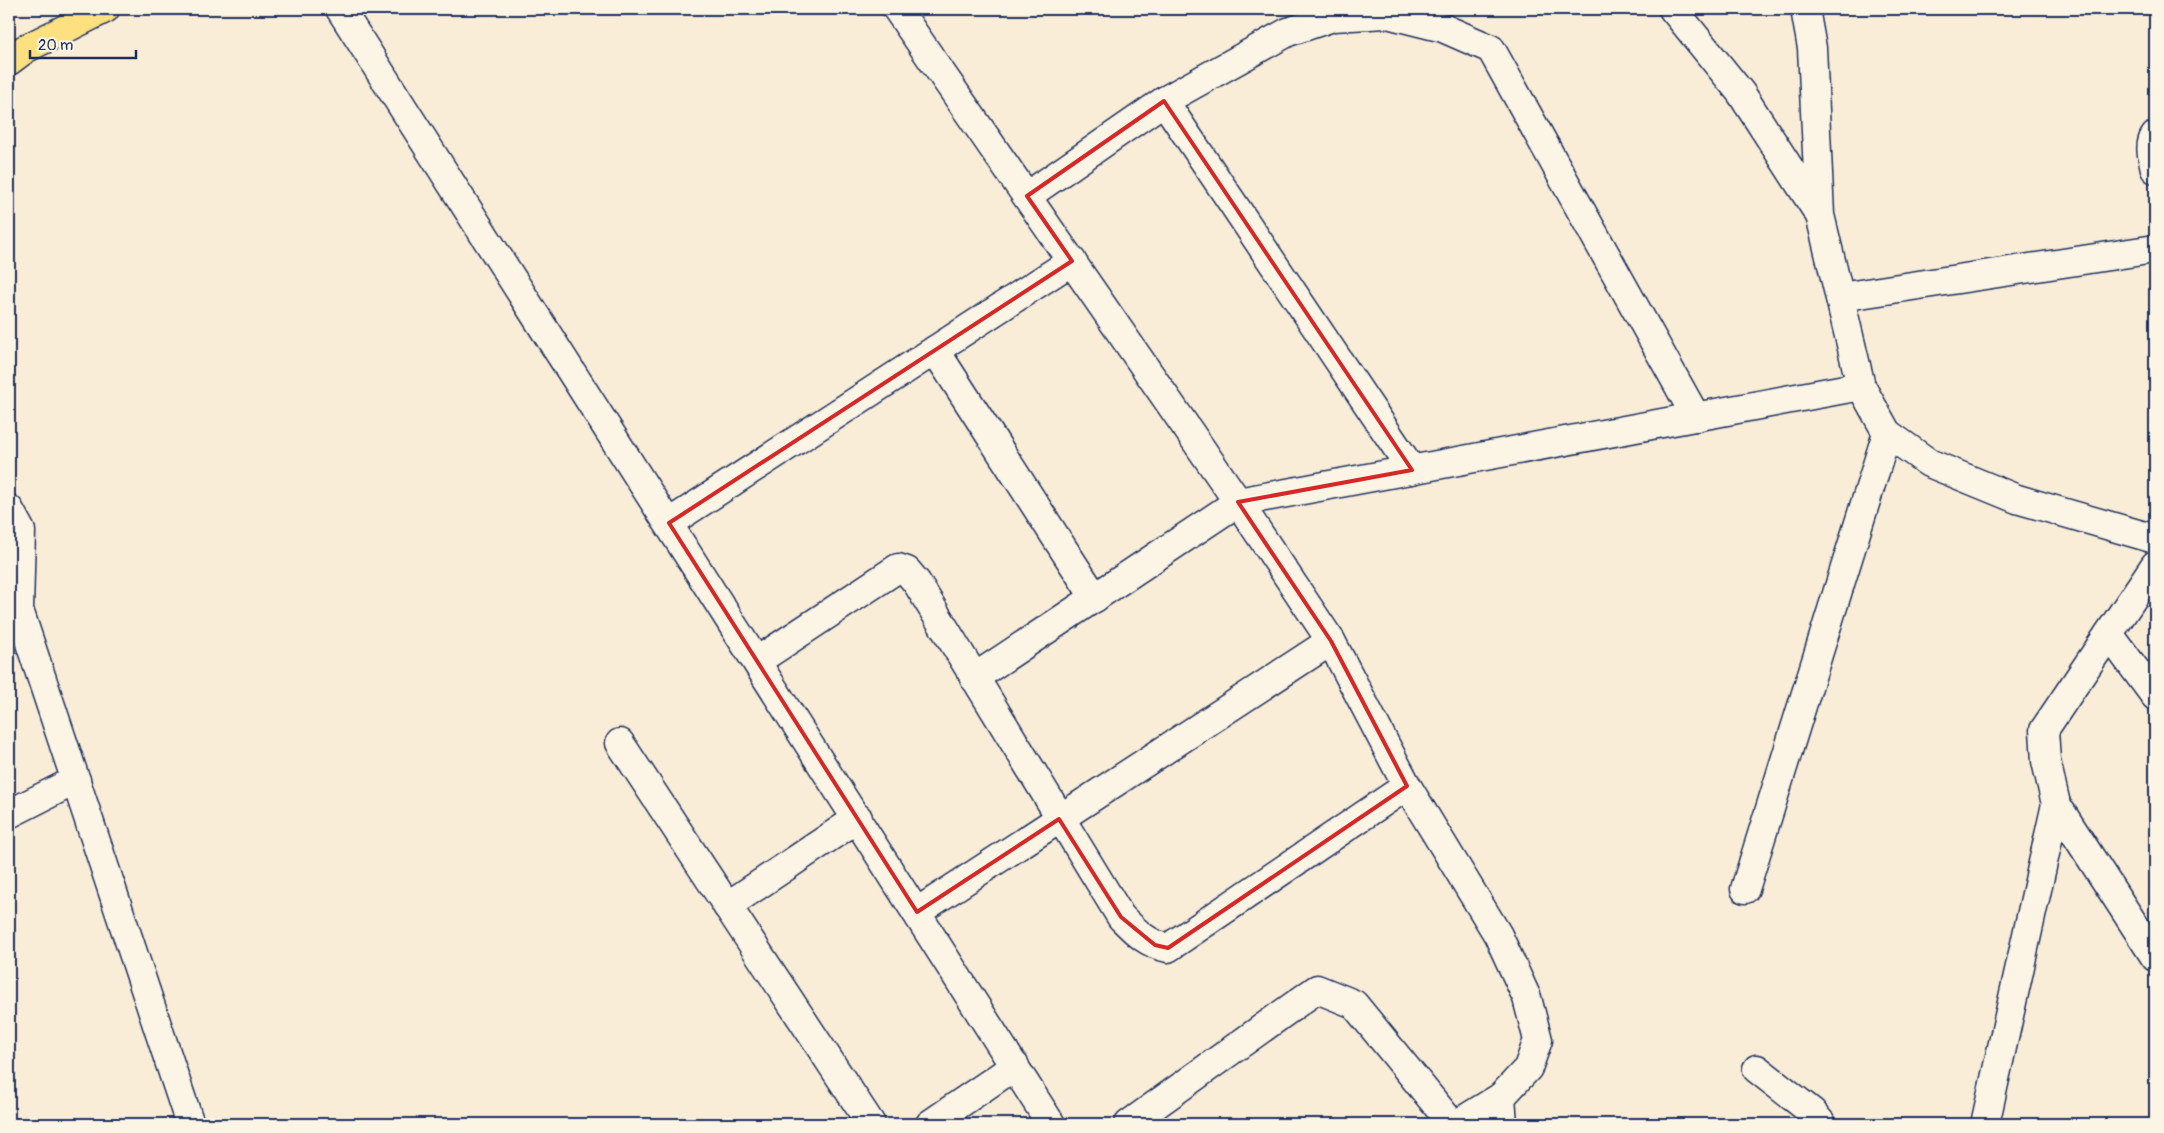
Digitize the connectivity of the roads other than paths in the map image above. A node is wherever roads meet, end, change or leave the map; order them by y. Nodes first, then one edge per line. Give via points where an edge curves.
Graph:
1 (106, 9) edge
2 (340, 9) edge
3 (897, 9) edge
4 (1673, 9) edge
5 (1805, 9) edge
6 (1436, 19) edge
7 (9, 61) edge
8 (1164, 101) junction
9 (2155, 136) edge
10 (2155, 169) edge
11 (1027, 196) junction
12 (1820, 215) junction
13 (2155, 250) edge
14 (1072, 261) junction
15 (1840, 297) junction
16 (935, 350) junction
17 (1862, 386) junction
18 (1696, 417) junction
19 (1887, 433) junction
20 (1412, 470) junction
21 (1238, 502) junction
22 (9, 509) edge
23 (669, 523) junction
24 (2155, 539) edge
25 (2155, 566) edge
26 (1095, 598) junction
27 (14, 605) edge
28 (2110, 634) junction
29 (1331, 641) junction
30 (757, 661) junction
31 (974, 678) junction
32 (2155, 696) edge
33 (620, 743) dead end
34 (76, 780) junction
35 (1407, 786) junction
36 (2056, 804) junction
37 (9, 814) edge
38 (858, 818) junction
39 (1059, 819) junction
40 (1745, 889) dead end
41 (727, 906) junction
42 (917, 912) junction
43 (2155, 957) edge
44 (1015, 1066) junction
45 (1757, 1069) dead end
46 (1501, 1097) junction
47 (190, 1124) edge
48 (871, 1124) edge
49 (930, 1124) edge
50 (1051, 1124) edge
51 (1129, 1124) edge
52 (1452, 1124) edge
53 (1457, 1124) edge
54 (1504, 1124) edge
55 (1822, 1124) edge
56 (1986, 1124) edge

1 - 7 highway via 25,49
2 - 23 street
3 - 11 street
4 - 12 street via 1742,93
5 - 12 street via 1812,48
6 - 8 street via 1387,14 1333,17 1288,32
6 - 18 street via 1492,49
8 - 11 street
8 - 20 street
9 - 10 street via 2151,150
11 - 14 street
12 - 15 street
13 - 15 street
14 - 16 street
14 - 21 street
15 - 17 street
16 - 23 street
16 - 26 street
17 - 18 street
17 - 19 street
18 - 20 street
19 - 24 street via 1929,463 2017,498
19 - 40 street
20 - 21 street
21 - 26 street
21 - 29 street
22 - 27 street via 22,531
23 - 30 street
25 - 28 street
26 - 31 street
27 - 34 street
28 - 32 street
28 - 36 street via 2044,730 2046,761
29 - 35 street
29 - 39 street
30 - 31 street via 898,568 907,571 917,583
30 - 38 street
31 - 39 street
33 - 41 street
34 - 37 street
34 - 47 street
35 - 39 street via 1168,948 1155,945 1121,917
35 - 46 street via 1498,935 1527,998 1538,1040 1528,1068
36 - 43 street
36 - 56 street
38 - 41 street
38 - 42 street
39 - 42 street
41 - 48 street
42 - 44 street
44 - 49 street
44 - 50 street
45 - 55 street via 1812,1112
46 - 53 street
46 - 54 street
51 - 52 street via 1317,989 1354,1004

